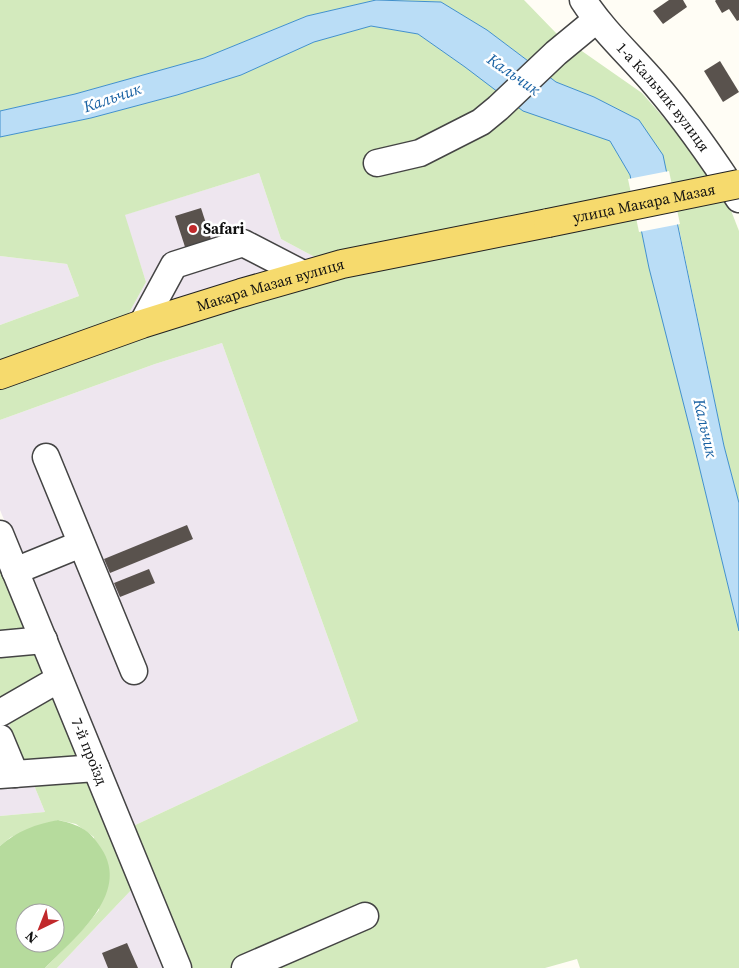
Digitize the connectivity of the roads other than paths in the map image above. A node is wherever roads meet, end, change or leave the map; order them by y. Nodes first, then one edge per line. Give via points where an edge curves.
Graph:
1 (590, 10) edge
2 (377, 163) dead end
3 (739, 184) edge
4 (739, 198) edge
5 (548, 223) joint
6 (305, 275) junction
7 (142, 324) junction
8 (0, 376) edge
9 (46, 457) dead end
10 (0, 537) edge
11 (82, 544) junction
12 (15, 571) junction
13 (44, 640) junction
14 (0, 644) edge
15 (134, 672) dead end
16 (59, 679) junction
17 (0, 713) edge
18 (0, 738) edge
19 (96, 768) junction
20 (7, 774) edge
21 (365, 916) dead end
22 (178, 968) edge
23 (245, 968) edge

1 - 2 street via 556,53 481,122 420,152
1 - 4 street, 1-а Кальчик вулиця via 673,105
3 - 5 main road, улица Макара Мазая, bridge
5 - 6 main road, Макара Мазая вулиця via 342,264
6 - 7 main road, Макара Мазая вулиця
6 - 7 street via 243,243 174,265
7 - 8 main road, Макара Мазая вулиця
9 - 11 street
10 - 12 street, 7-й проїзд
11 - 12 street
11 - 15 street
12 - 13 street, 7-й проїзд
13 - 14 street
13 - 16 street, 7-й проїзд
16 - 17 street
16 - 19 street, 7-й проїзд
18 - 20 street
19 - 20 street
19 - 22 street, 7-й проїзд
21 - 23 street

